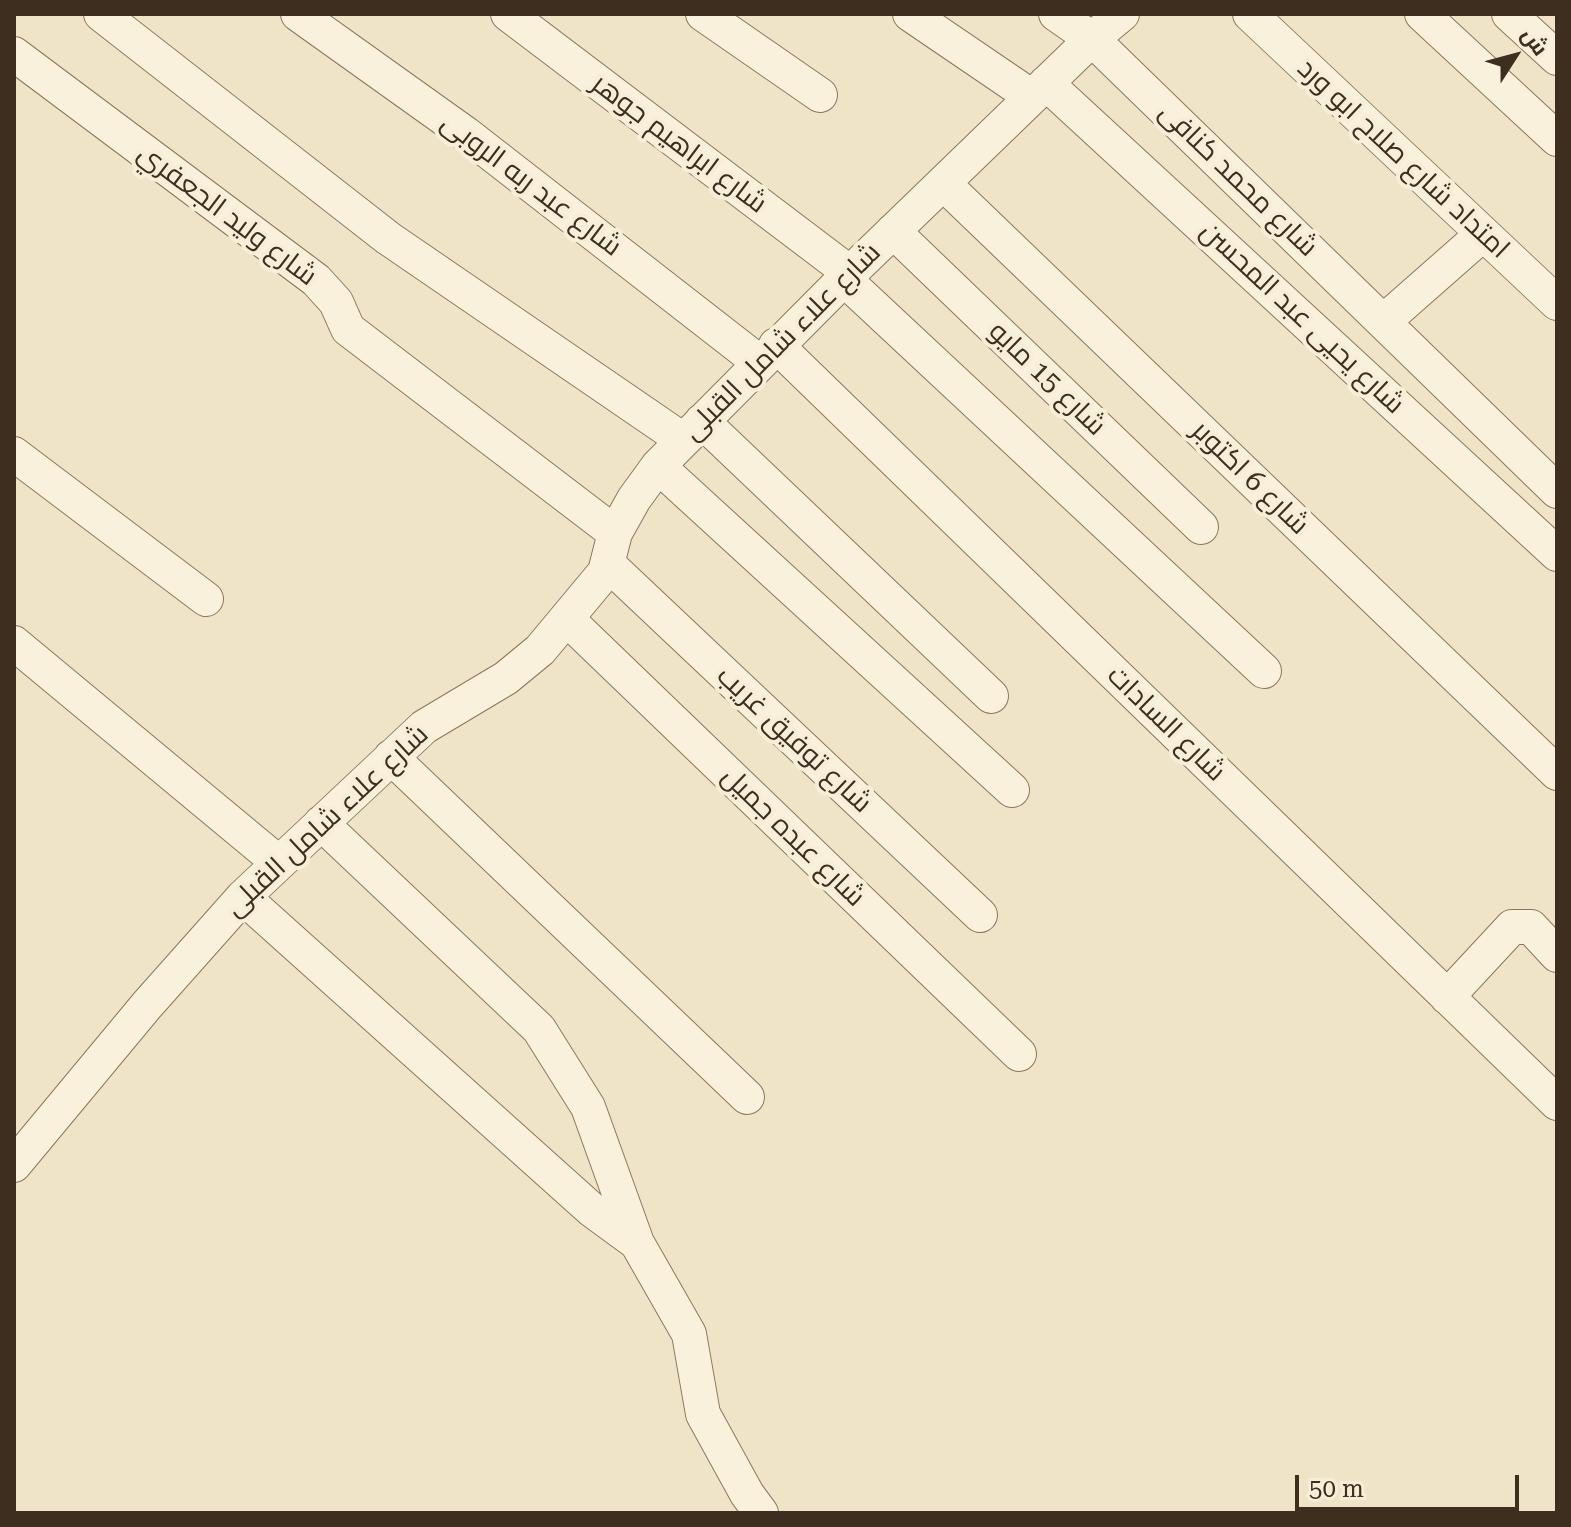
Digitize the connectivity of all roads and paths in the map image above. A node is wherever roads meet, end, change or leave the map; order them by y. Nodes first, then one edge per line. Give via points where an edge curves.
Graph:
1 (101, 14) edge
2 (298, 14) edge
3 (508, 14) edge
4 (703, 14) edge
5 (910, 14) edge
6 (1056, 14) edge
7 (1122, 14) edge
8 (1250, 14) edge
9 (1422, 14) edge
10 (1509, 14) edge
11 (1092, 39) junction
12 (14, 54) edge
13 (1557, 58) edge
14 (1039, 90) junction
15 (820, 95) dead end
16 (1557, 139) edge
17 (943, 183) junction
18 (893, 231) junction
19 (1483, 234) junction
20 (847, 276) junction
21 (1557, 303) edge
22 (1383, 322) junction
23 (768, 353) junction
24 (692, 431) junction
25 (14, 454) edge
26 (658, 466) junction
27 (1557, 491) edge
28 (1201, 527) dead end
29 (612, 549) junction
30 (1557, 554) edge
31 (206, 599) dead end
32 (567, 619) junction
33 (14, 643) edge
34 (1264, 671) dead end
35 (991, 696) dead end
36 (391, 757) junction
37 (1557, 773) edge
38 (1012, 790) dead end
39 (321, 823) junction
40 (279, 863) junction
41 (243, 897) junction
42 (980, 915) dead end
43 (1557, 955) edge
44 (1447, 997) junction
45 (1019, 1054) dead end
46 (747, 1097) dead end
47 (1557, 1103) edge
48 (14, 1165) edge
49 (637, 1243) junction
50 (761, 1513) edge

1 - 24 street via 388,238
2 - 23 street, شارع عبد ربه الروبى
3 - 20 street, شارع ابراهيم جوهر
4 - 15 street
5 - 14 street, شارع يحيى عبد المحسن
6 - 11 street, شارع محمد كنافى
7 - 11 street, شارع علاء شامل القبلى
8 - 19 street, امتداد شارع صلاح ابو ورد
9 - 16 street
10 - 13 street
11 - 14 street, شارع علاء شامل القبلى
11 - 22 street, شارع محمد كنافى
12 - 29 street, شارع وليد الجعفري via 316,280 336,302 348,329
14 - 17 street, شارع علاء شامل القبلى
14 - 30 street, شارع يحيى عبد المحسن
17 - 18 street, شارع علاء شامل القبلى
17 - 37 street, شارع 6 اكتوبر
18 - 20 street, شارع علاء شامل القبلى
18 - 28 street, شارع 15 مايو
19 - 21 street, امتداد شارع صلاح ابو ورد
19 - 22 street
20 - 23 street, شارع علاء شامل القبلى
20 - 34 street, شارع ابراهيم جوهر
22 - 27 street, شارع محمد كنافى
23 - 24 street, شارع علاء شامل القبلى
23 - 44 street, شارع السادات
24 - 26 street, شارع علاء شامل القبلى
24 - 35 street
25 - 31 street
26 - 29 street, شارع علاء شامل القبلى via 634,499
26 - 38 street
29 - 32 street, شارع علاء شامل القبلى
29 - 42 street, شارع توفيق غريب
32 - 36 street, شارع علاء شامل القبلى via 506,678 424,727
32 - 45 street, شارع عبده جميل
33 - 40 street
36 - 39 street, شارع علاء شامل القبلى
36 - 46 street
39 - 40 street, شارع علاء شامل القبلى
39 - 49 street via 539,1029 588,1107
40 - 41 street, شارع علاء شامل القبلى
41 - 48 street, شارع علاء شامل القبلى
41 - 49 street via 592,1210
43 - 44 street via 1531,927 1512,927
44 - 47 street, شارع السادات
49 - 50 street via 689,1334 703,1414

